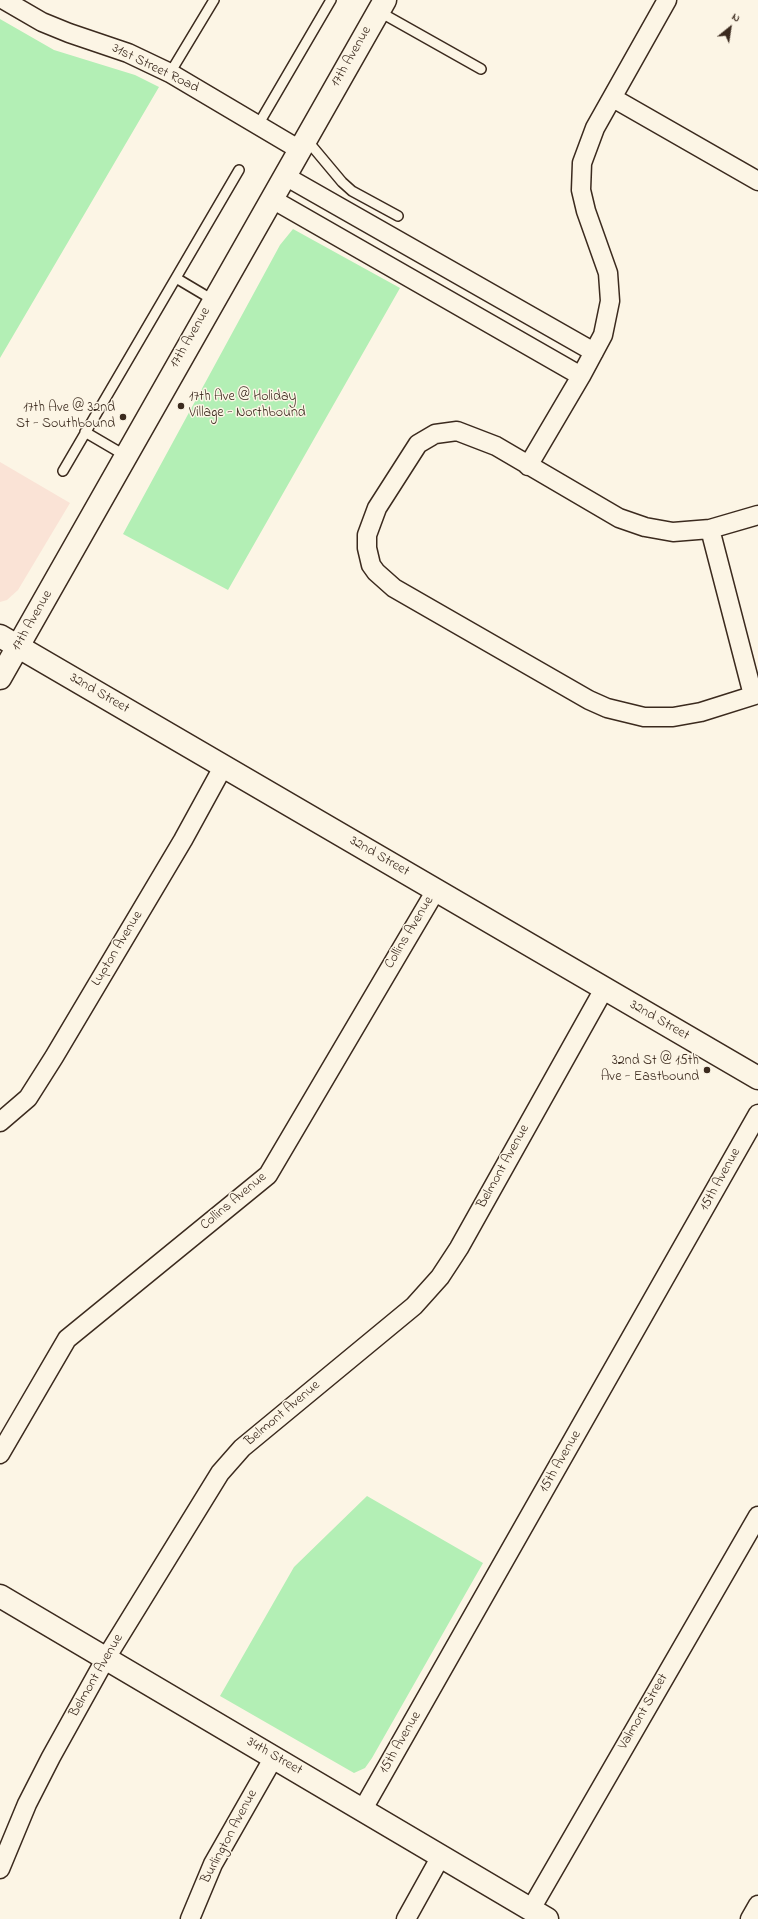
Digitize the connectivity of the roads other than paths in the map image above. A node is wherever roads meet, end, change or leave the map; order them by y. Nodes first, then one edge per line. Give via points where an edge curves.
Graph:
1 (4, 0) edge
2 (214, 0) edge
3 (331, 0) edge
4 (667, 0) edge
5 (382, 6) edge
6 (481, 68) dead end
7 (170, 73) junction
8 (613, 98) junction
9 (258, 125) junction
10 (303, 144) junction
11 (239, 170) dead end
12 (285, 176) junction
13 (758, 181) edge
14 (272, 199) junction
15 (398, 216) dead end
16 (176, 278) junction
17 (213, 300) junction
18 (594, 352) junction
19 (581, 376) junction
20 (85, 432) junction
21 (126, 456) junction
22 (528, 466) junction
23 (63, 471) dead end
24 (758, 515) edge
25 (710, 529) junction
26 (9, 642) edge
27 (0, 678) edge
28 (756, 695) edge
29 (223, 767) junction
30 (436, 890) junction
31 (604, 989) junction
32 (758, 1078) edge
33 (758, 1114) edge
34 (0, 1122) edge
35 (0, 1454) edge
36 (758, 1516) edge
37 (0, 1596) edge
38 (106, 1658) junction
39 (274, 1757) junction
40 (363, 1809) junction
41 (441, 1856) junction
42 (0, 1869) edge
43 (758, 1905) edge
44 (539, 1914) edge
45 (190, 1919) edge
46 (406, 1919) edge
47 (750, 1919) edge

1 - 7 street, 31st Street Road via 42,22 128,53
2 - 7 lane
3 - 9 lane
4 - 8 street
5 - 6 lane
5 - 10 street, 17th Avenue
7 - 9 street, 31st Street Road
8 - 13 street
8 - 18 street via 595,128 582,163 581,190 608,273 610,301 603,335
9 - 10 street, 31st Street Road
10 - 12 street, 17th Avenue
10 - 15 lane via 352,191
11 - 16 lane
12 - 14 street, 17th Avenue
12 - 18 street
14 - 17 street, 17th Avenue
14 - 19 street
16 - 17 lane
16 - 20 lane
17 - 21 street, 17th Avenue
18 - 19 street
19 - 22 street
20 - 21 lane
20 - 23 lane
21 - 26 street, 17th Avenue
22 - 25 street via 629,522 645,528 673,532
22 - 28 street via 496,446 457,431 435,434 418,444 377,508 367,535 371,565 394,588 607,708 644,717 673,717 701,712
24 - 25 street
25 - 28 street
26 - 27 street, 17th Avenue
26 - 29 street, 32nd Street
29 - 30 street, 32nd Street
29 - 34 street, Lupton Avenue via 183,840 54,1057 28,1098
30 - 31 street, 32nd Street
30 - 35 street, Collins Avenue via 268,1175 67,1339
31 - 32 street, 32nd Street
31 - 38 street, Belmont Avenue via 459,1248 440,1277 414,1306 242,1448 220,1473
33 - 40 street, 15th Avenue
36 - 44 street, Valmont Street
37 - 38 street, 34th Street
38 - 39 street, 34th Street
38 - 42 street, Belmont Avenue via 30,1797
39 - 40 street, 34th Street
39 - 45 street, Burlington Avenue via 213,1864
40 - 41 street, 34th Street
41 - 44 street, 34th Street
41 - 46 street
43 - 47 street

